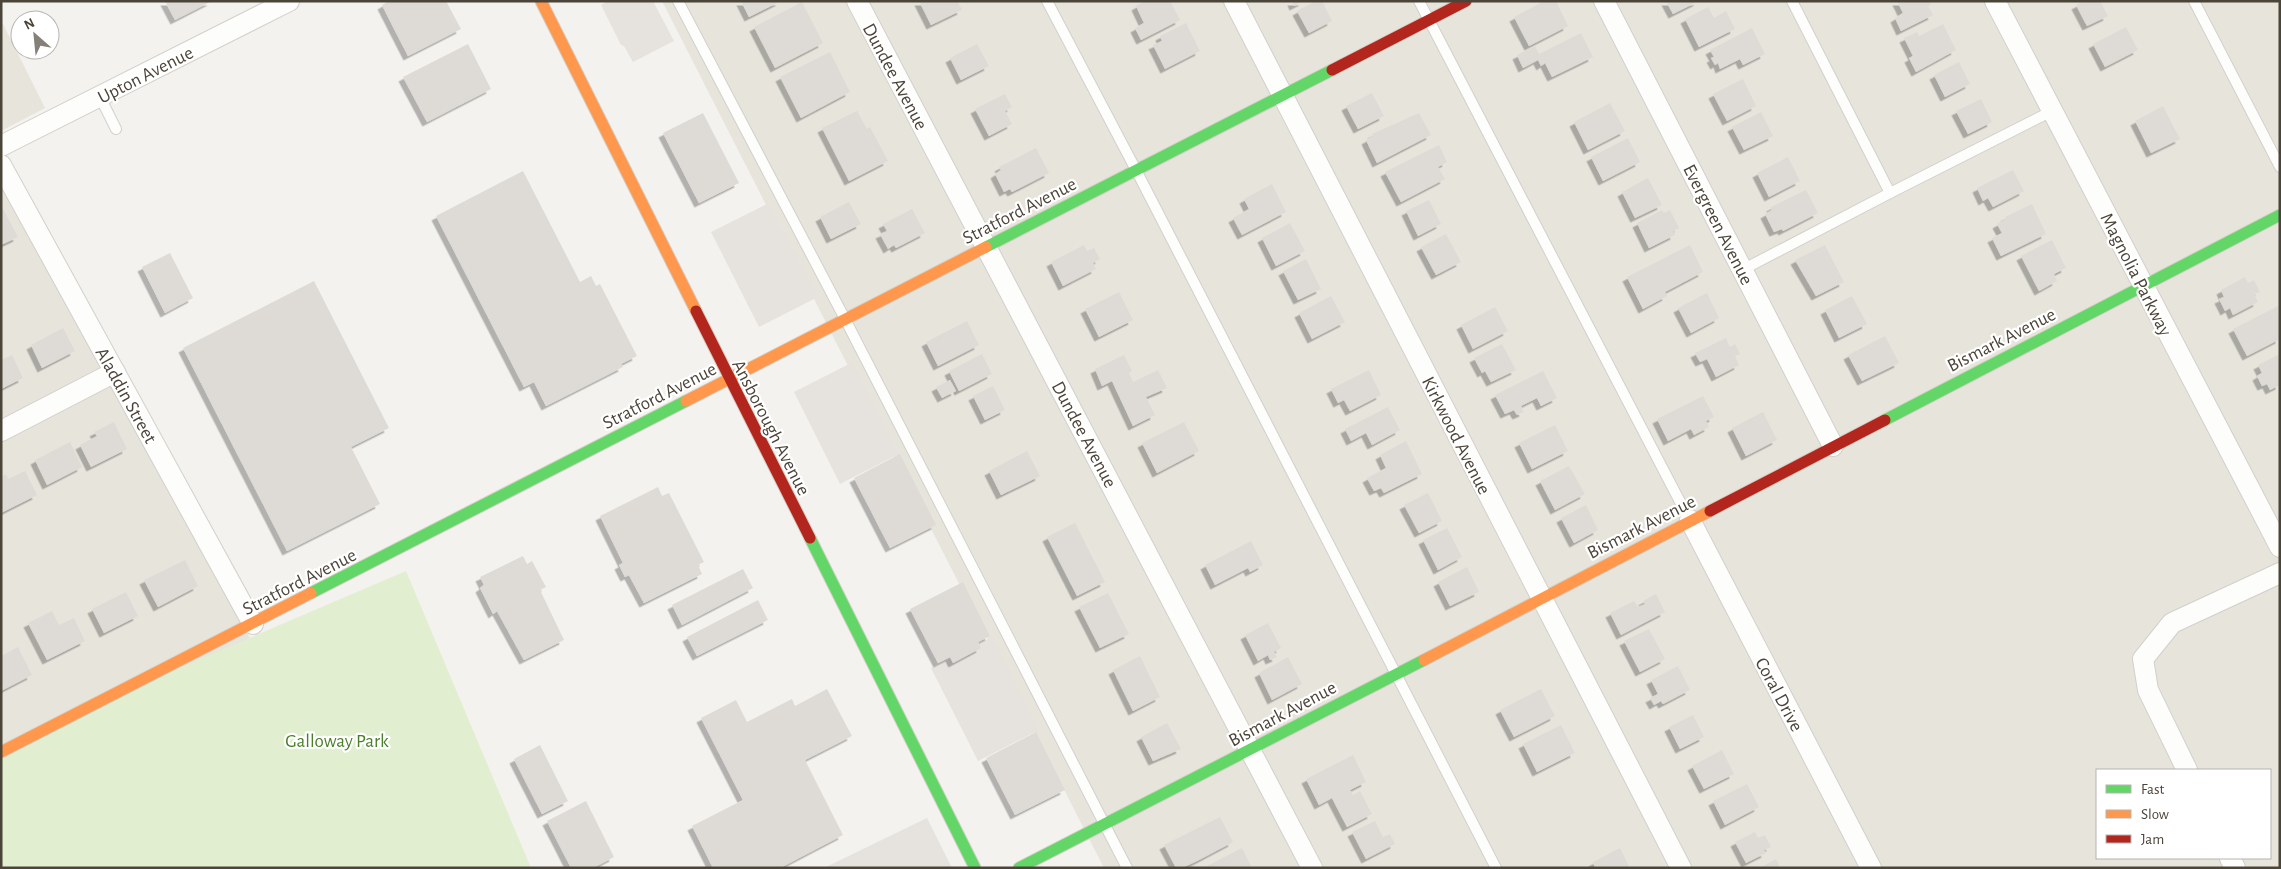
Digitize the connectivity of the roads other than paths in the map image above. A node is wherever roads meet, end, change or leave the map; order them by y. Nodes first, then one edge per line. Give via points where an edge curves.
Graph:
1 (289, 1) edge
2 (541, 1) edge
3 (678, 1) edge
4 (857, 1) edge
5 (1047, 1) edge
6 (1234, 1) edge
7 (1420, 1) edge
8 (1466, 1) edge
9 (1604, 1) edge
10 (1792, 1) edge
11 (1995, 1) edge
12 (2194, 1) edge
13 (1429, 20) junction
14 (1282, 95) junction
15 (100, 97) junction
16 (2052, 111) junction
17 (116, 129) dead end
18 (1, 146) edge
19 (1, 165) edge
20 (2280, 167) edge
21 (1136, 170) junction
22 (1890, 193) junction
23 (2280, 215) edge
24 (986, 247) junction
25 (1742, 270) junction
26 (2142, 286) junction
27 (845, 319) junction
28 (115, 372) junction
29 (728, 379) junction
30 (1, 431) edge
31 (1833, 446) junction
32 (1690, 520) junction
33 (2280, 547) edge
34 (2280, 573) edge
35 (1541, 597) junction
36 (253, 624) junction
37 (1395, 674) junction
38 (1250, 750) junction
39 (1, 752) edge
40 (2188, 769) edge
41 (1104, 824) junction
42 (974, 868) edge
43 (1019, 868) edge
44 (1126, 868) edge
45 (1312, 868) edge
46 (1496, 868) edge
47 (1681, 868) edge
48 (1871, 868) edge

1 - 15 street, Upton Avenue
2 - 29 street, Ansborough Avenue
3 - 27 lane
4 - 24 street, Dundee Avenue
5 - 21 lane
6 - 14 street, Kirkwood Avenue
7 - 13 lane
8 - 13 street, Stratford Avenue
9 - 25 street, Evergreen Avenue
10 - 22 lane
11 - 16 street, Magnolia Parkway
12 - 20 lane
13 - 14 street, Stratford Avenue
13 - 32 lane
14 - 21 street, Stratford Avenue
14 - 35 street, Kirkwood Avenue
15 - 17 lane
15 - 18 street, Upton Avenue
16 - 22 lane
16 - 26 street, Magnolia Parkway
19 - 28 street, Aladdin Street
21 - 24 street, Stratford Avenue
21 - 37 lane
22 - 25 lane
23 - 26 street, Bismark Avenue
24 - 27 street, Stratford Avenue
24 - 38 street, Dundee Avenue
25 - 31 street, Evergreen Avenue
26 - 31 street, Bismark Avenue
26 - 33 street, Magnolia Parkway
27 - 29 street, Stratford Avenue
27 - 41 lane
28 - 30 street
28 - 36 street, Aladdin Street
29 - 36 street, Stratford Avenue
29 - 42 street, Ansborough Avenue
31 - 32 street, Bismark Avenue
32 - 35 street, Bismark Avenue
32 - 48 street, Coral Drive
34 - 40 street via 2172,623 2143,659 2148,690
35 - 37 street, Bismark Avenue
35 - 47 street, Kirkwood Avenue
36 - 39 street, Stratford Avenue
37 - 38 street, Bismark Avenue
37 - 46 lane
38 - 41 street, Bismark Avenue
38 - 45 street, Dundee Avenue
41 - 43 street, Bismark Avenue
41 - 44 lane

